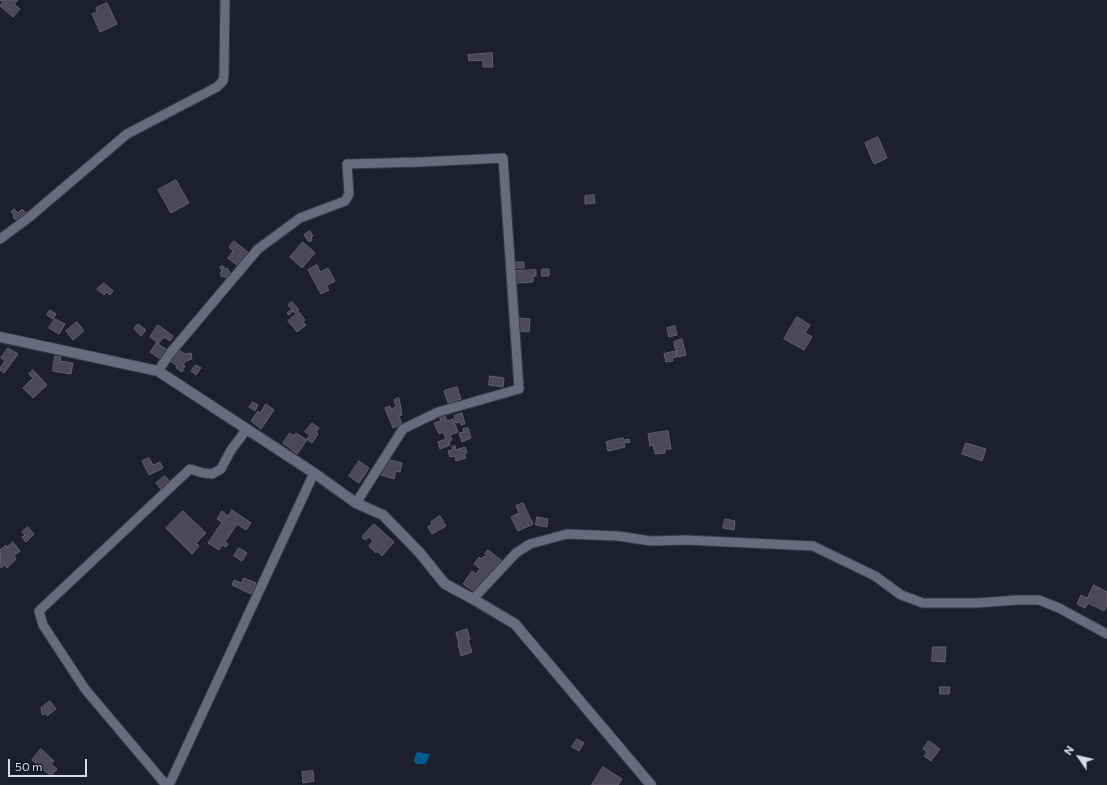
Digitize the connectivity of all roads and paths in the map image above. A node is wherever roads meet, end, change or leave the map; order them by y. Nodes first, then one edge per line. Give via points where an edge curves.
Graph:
1 (225, 0) edge
2 (0, 240) edge
3 (0, 337) edge
4 (158, 370) junction
5 (247, 429) junction
6 (314, 473) junction
7 (356, 503) junction
8 (473, 599) junction
9 (1107, 634) edge
10 (168, 785) edge
11 (651, 785) edge

1 - 2 street via 223,81 217,87 127,134
3 - 4 street
4 - 5 street
4 - 7 street via 258,249 300,218 345,201 349,194 347,164 503,158 519,389 438,412 403,429
5 - 6 street
5 - 10 street via 221,469 212,474 190,468 39,611 43,625 85,689
6 - 7 street
6 - 10 street
7 - 8 street via 383,515 419,552 445,584
8 - 9 street via 516,553 530,544 567,534 618,536 650,541 686,540 813,546 875,576 901,595 923,603 1039,600
8 - 11 street via 515,624

